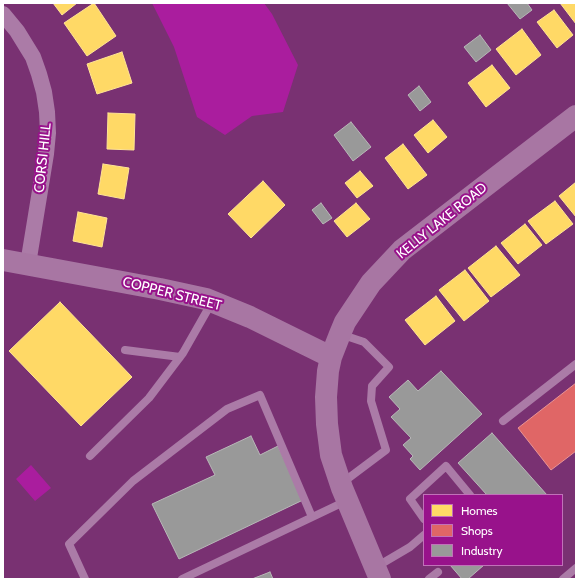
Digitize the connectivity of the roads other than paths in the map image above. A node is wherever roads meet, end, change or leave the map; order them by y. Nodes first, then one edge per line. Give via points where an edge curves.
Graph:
1 (3, 14) edge
2 (576, 116) edge
3 (3, 260) edge
4 (28, 264) junction
5 (212, 302) junction
6 (340, 334) junction
7 (125, 350) dead end
8 (180, 357) junction
9 (331, 357) junction
10 (576, 364) edge
11 (503, 421) dead end
12 (90, 456) dead end
13 (344, 492) junction
14 (469, 494) edge
15 (312, 517) junction
16 (423, 518) edge
17 (423, 536) edge
18 (576, 568) edge
19 (438, 572) dead end
20 (378, 573) edge
21 (86, 579) edge
22 (182, 579) edge
23 (429, 579) edge
24 (563, 579) edge

1 - 4 street, CORSI HILL via 18,31 33,57 44,92 47,112 46,154
2 - 6 street, KELLY LAKE ROAD via 402,250 371,283
3 - 4 street, COPPER STREET
4 - 5 street, COPPER STREET via 160,289
5 - 8 lane
5 - 9 street, COPPER STREET via 250,317
6 - 9 street, KELLY LAKE ROAD
6 - 13 lane via 364,342 389,366 372,386 371,401 386,450
7 - 8 lane
8 - 12 lane via 149,398
9 - 13 street, KELLY LAKE ROAD via 328,371 327,424 331,455
10 - 11 lane
13 - 15 lane
13 - 20 street, KELLY LAKE ROAD
14 - 16 lane via 446,466 410,499
15 - 21 lane via 260,395 227,409 133,481 69,544
15 - 22 lane
17 - 20 lane
18 - 24 lane
19 - 23 lane

